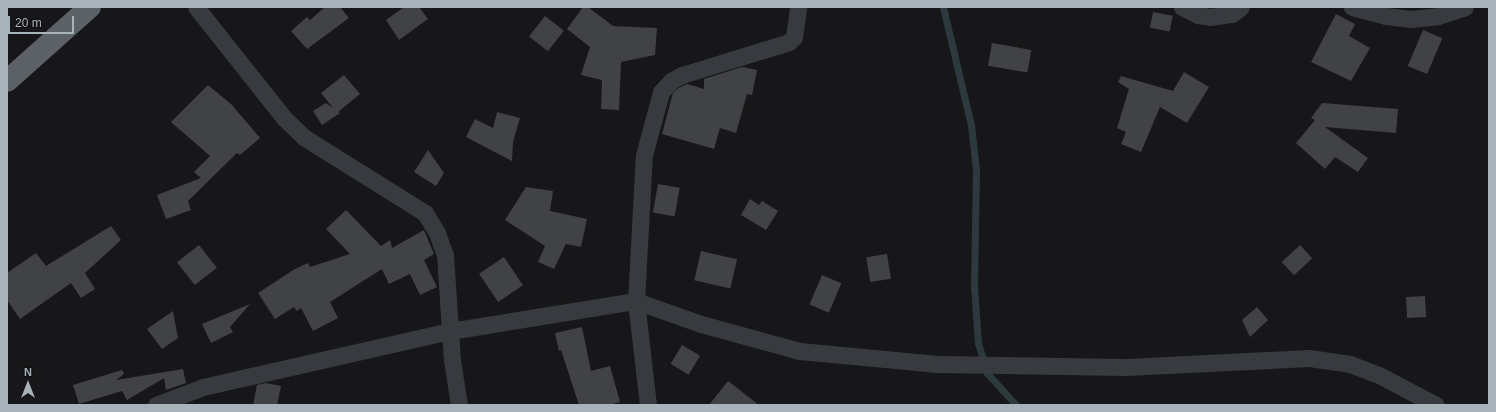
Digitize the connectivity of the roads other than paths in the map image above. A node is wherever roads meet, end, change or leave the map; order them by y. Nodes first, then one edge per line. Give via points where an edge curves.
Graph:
1 (90, 7) edge
2 (196, 7) edge
3 (798, 7) edge
4 (1182, 7) edge
5 (1241, 7) edge
6 (1352, 7) edge
7 (1465, 7) edge
8 (7, 81) edge
9 (636, 301) junction
10 (450, 331) junction
11 (156, 405) edge
12 (459, 405) edge
13 (648, 405) edge
14 (1436, 405) edge

1 - 8 highway
2 - 10 street via 284,118 305,138 425,213 437,233 445,255
3 - 9 street via 794,37 790,42 682,75 671,81 662,92 644,155
4 - 5 street via 1198,15 1210,17 1232,14
6 - 7 street via 1386,16 1411,19 1438,16
9 - 10 street
9 - 13 street
9 - 14 street via 701,324 800,351 937,364 1126,367 1309,358 1350,364
10 - 11 street via 204,387
10 - 12 street

